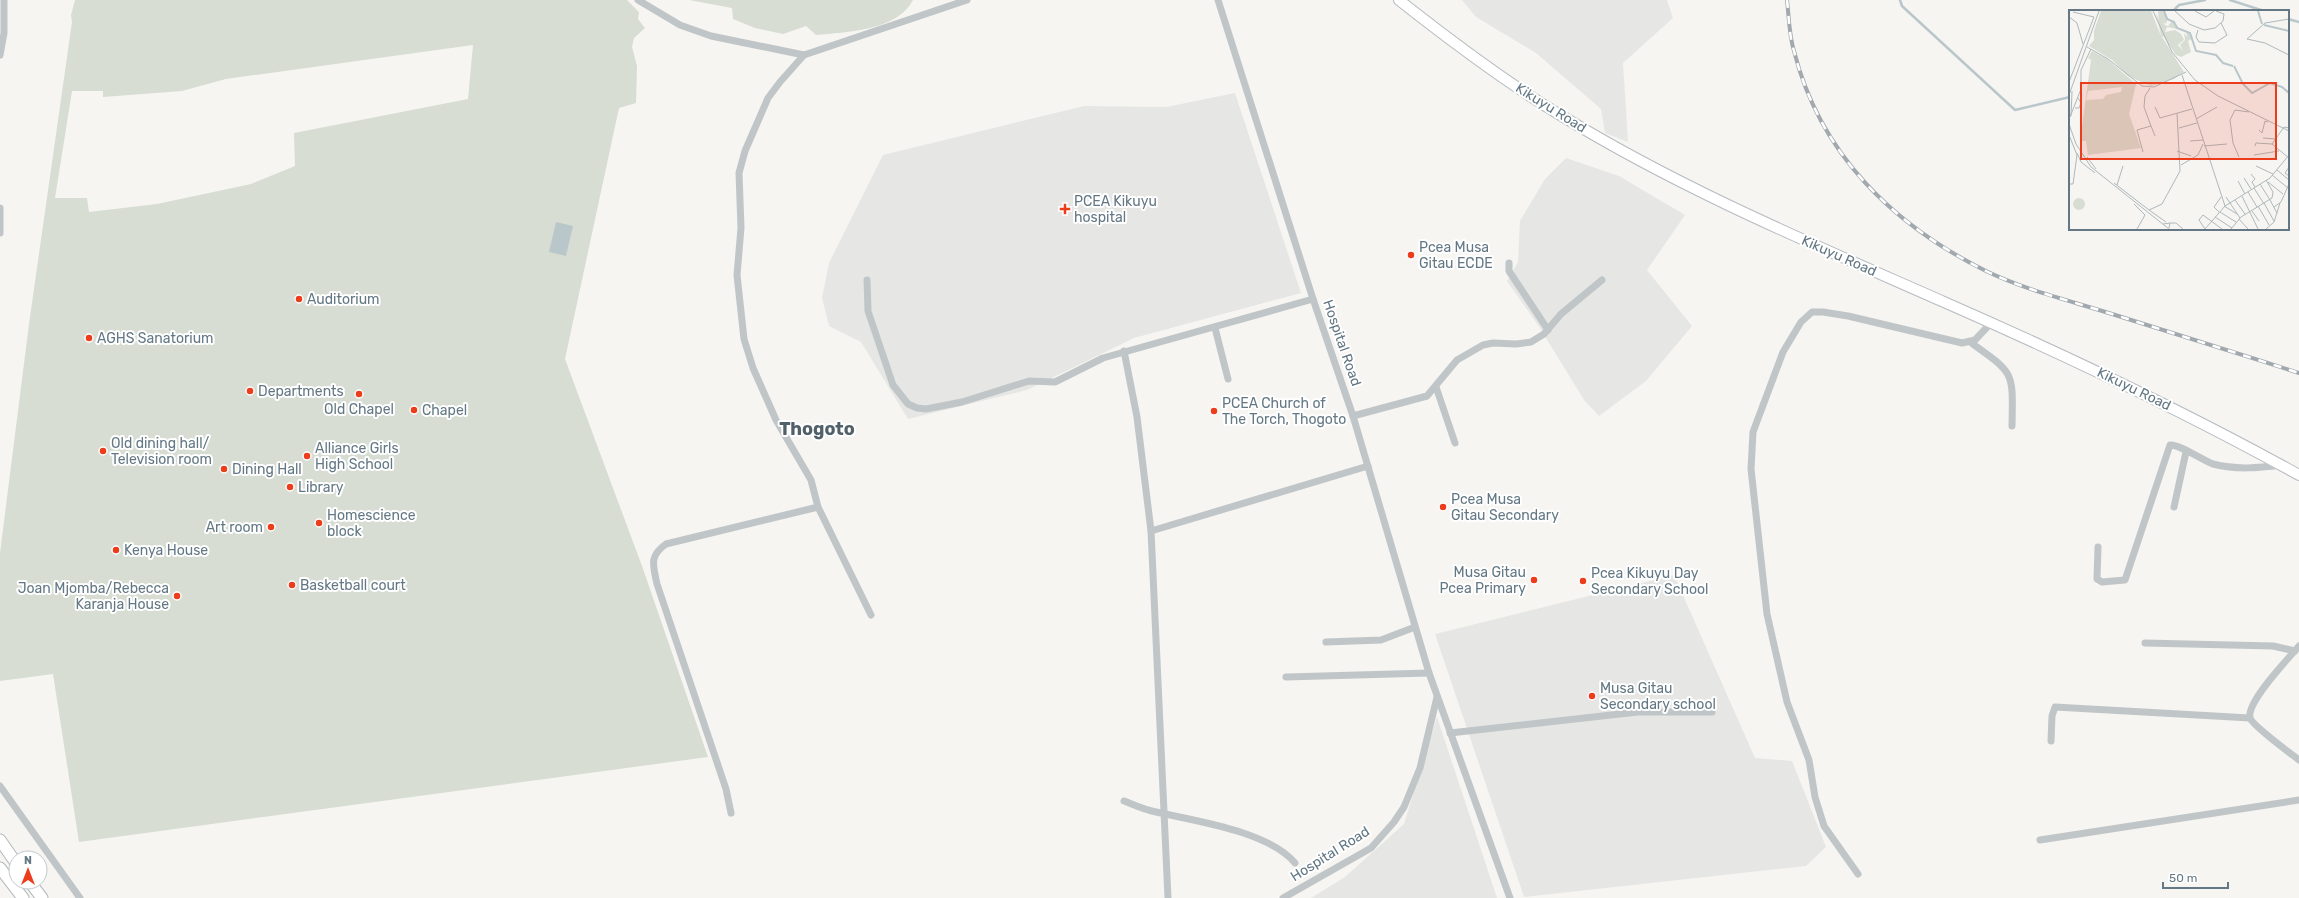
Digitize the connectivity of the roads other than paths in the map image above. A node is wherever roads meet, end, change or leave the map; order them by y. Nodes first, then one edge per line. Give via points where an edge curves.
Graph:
1 (4, 0) edge
2 (638, 0) edge
3 (967, 0) edge
4 (1218, 0) edge
5 (1400, 0) edge
6 (2, 32) edge
7 (0, 55) edge
8 (804, 55) junction
9 (0, 208) edge
10 (0, 233) edge
11 (1509, 262) dead end
12 (867, 280) dead end
13 (1602, 280) dead end
14 (1313, 299) junction
15 (1991, 323) junction
16 (1215, 328) junction
17 (1548, 330) junction
18 (1970, 342) junction
19 (1124, 351) junction
20 (1228, 380) dead end
21 (1436, 387) junction
22 (1353, 416) junction
23 (2012, 426) dead end
24 (1455, 443) dead end
25 (2186, 452) junction
26 (2282, 465) junction
27 (1368, 466) junction
28 (2299, 475) edge
29 (818, 507) junction
30 (2174, 507) dead end
31 (1151, 531) junction
32 (2098, 547) dead end
33 (871, 615) dead end
34 (1415, 627) junction
35 (1326, 642) dead end
36 (2145, 643) dead end
37 (2297, 648) edge
38 (1429, 673) junction
39 (1286, 677) dead end
40 (1437, 696) junction
41 (1712, 712) dead end
42 (2250, 718) junction
43 (1450, 733) junction
44 (2051, 741) dead end
45 (2299, 760) edge
46 (0, 786) edge
47 (2299, 800) edge
48 (1124, 801) dead end
49 (731, 813) dead end
50 (1165, 814) junction
51 (0, 840) edge
52 (2040, 840) dead end
53 (8, 852) edge
54 (1295, 863) dead end
55 (0, 868) edge
56 (1858, 874) dead end
57 (23, 898) edge
58 (80, 898) edge
59 (1168, 898) edge
60 (1283, 898) edge
61 (1510, 898) edge

1 - 6 street
2 - 8 street via 680,25 711,36
3 - 8 street
4 - 14 street, Hospital Road
5 - 15 main road, Kikuyu Road via 1441,33 1534,99 1617,148 1697,190 1840,258
6 - 7 street
8 - 29 street via 768,98 745,151 739,173 741,228 737,275 744,339 753,368 776,420 811,480
9 - 10 street
11 - 17 street via 1509,271
12 - 19 street via 868,311 893,385 908,404 917,408 926,409 962,402 1029,381 1055,382 1088,364
13 - 17 street via 1561,314
14 - 16 street
14 - 22 street, Hospital Road
15 - 18 street via 1981,335
15 - 26 main road, Kikuyu Road via 2158,401
16 - 19 street
16 - 20 street
17 - 21 street via 1524,344 1504,342 1483,345 1448,368
18 - 23 street via 2007,370 2013,389
18 - 56 street via 1949,340 1848,316 1812,312 1801,322 1783,352 1753,432 1751,469 1768,614 1787,702 1809,760 1815,797 1824,826
19 - 31 street via 1137,417
21 - 22 street via 1427,396 1416,400
21 - 24 street
22 - 27 street, Hospital Road
25 - 26 street via 2213,464 2256,468
25 - 30 street
25 - 32 street via 2173,445 2169,447 2127,579 2122,582 2098,581
26 - 28 main road, Kikuyu Road
27 - 31 street
27 - 34 street, Hospital Road
29 - 33 street
29 - 49 street via 666,544 657,550 653,559 656,584 726,789
31 - 50 street
34 - 35 street via 1381,640
34 - 38 street, Hospital Road
36 - 37 street
37 - 42 street via 2255,699
38 - 39 street
38 - 40 street, Hospital Road
40 - 43 street, Hospital Road
40 - 60 street, Hospital Road via 1420,768 1410,796 1394,822 1371,848
41 - 43 street via 1638,712
42 - 44 street via 2055,708 2052,716
42 - 45 street
43 - 61 street, Hospital Road
46 - 58 street
47 - 52 street
48 - 50 street
50 - 54 street via 1231,829 1277,848 1289,855
50 - 59 street
51 - 53 highway
55 - 57 highway

